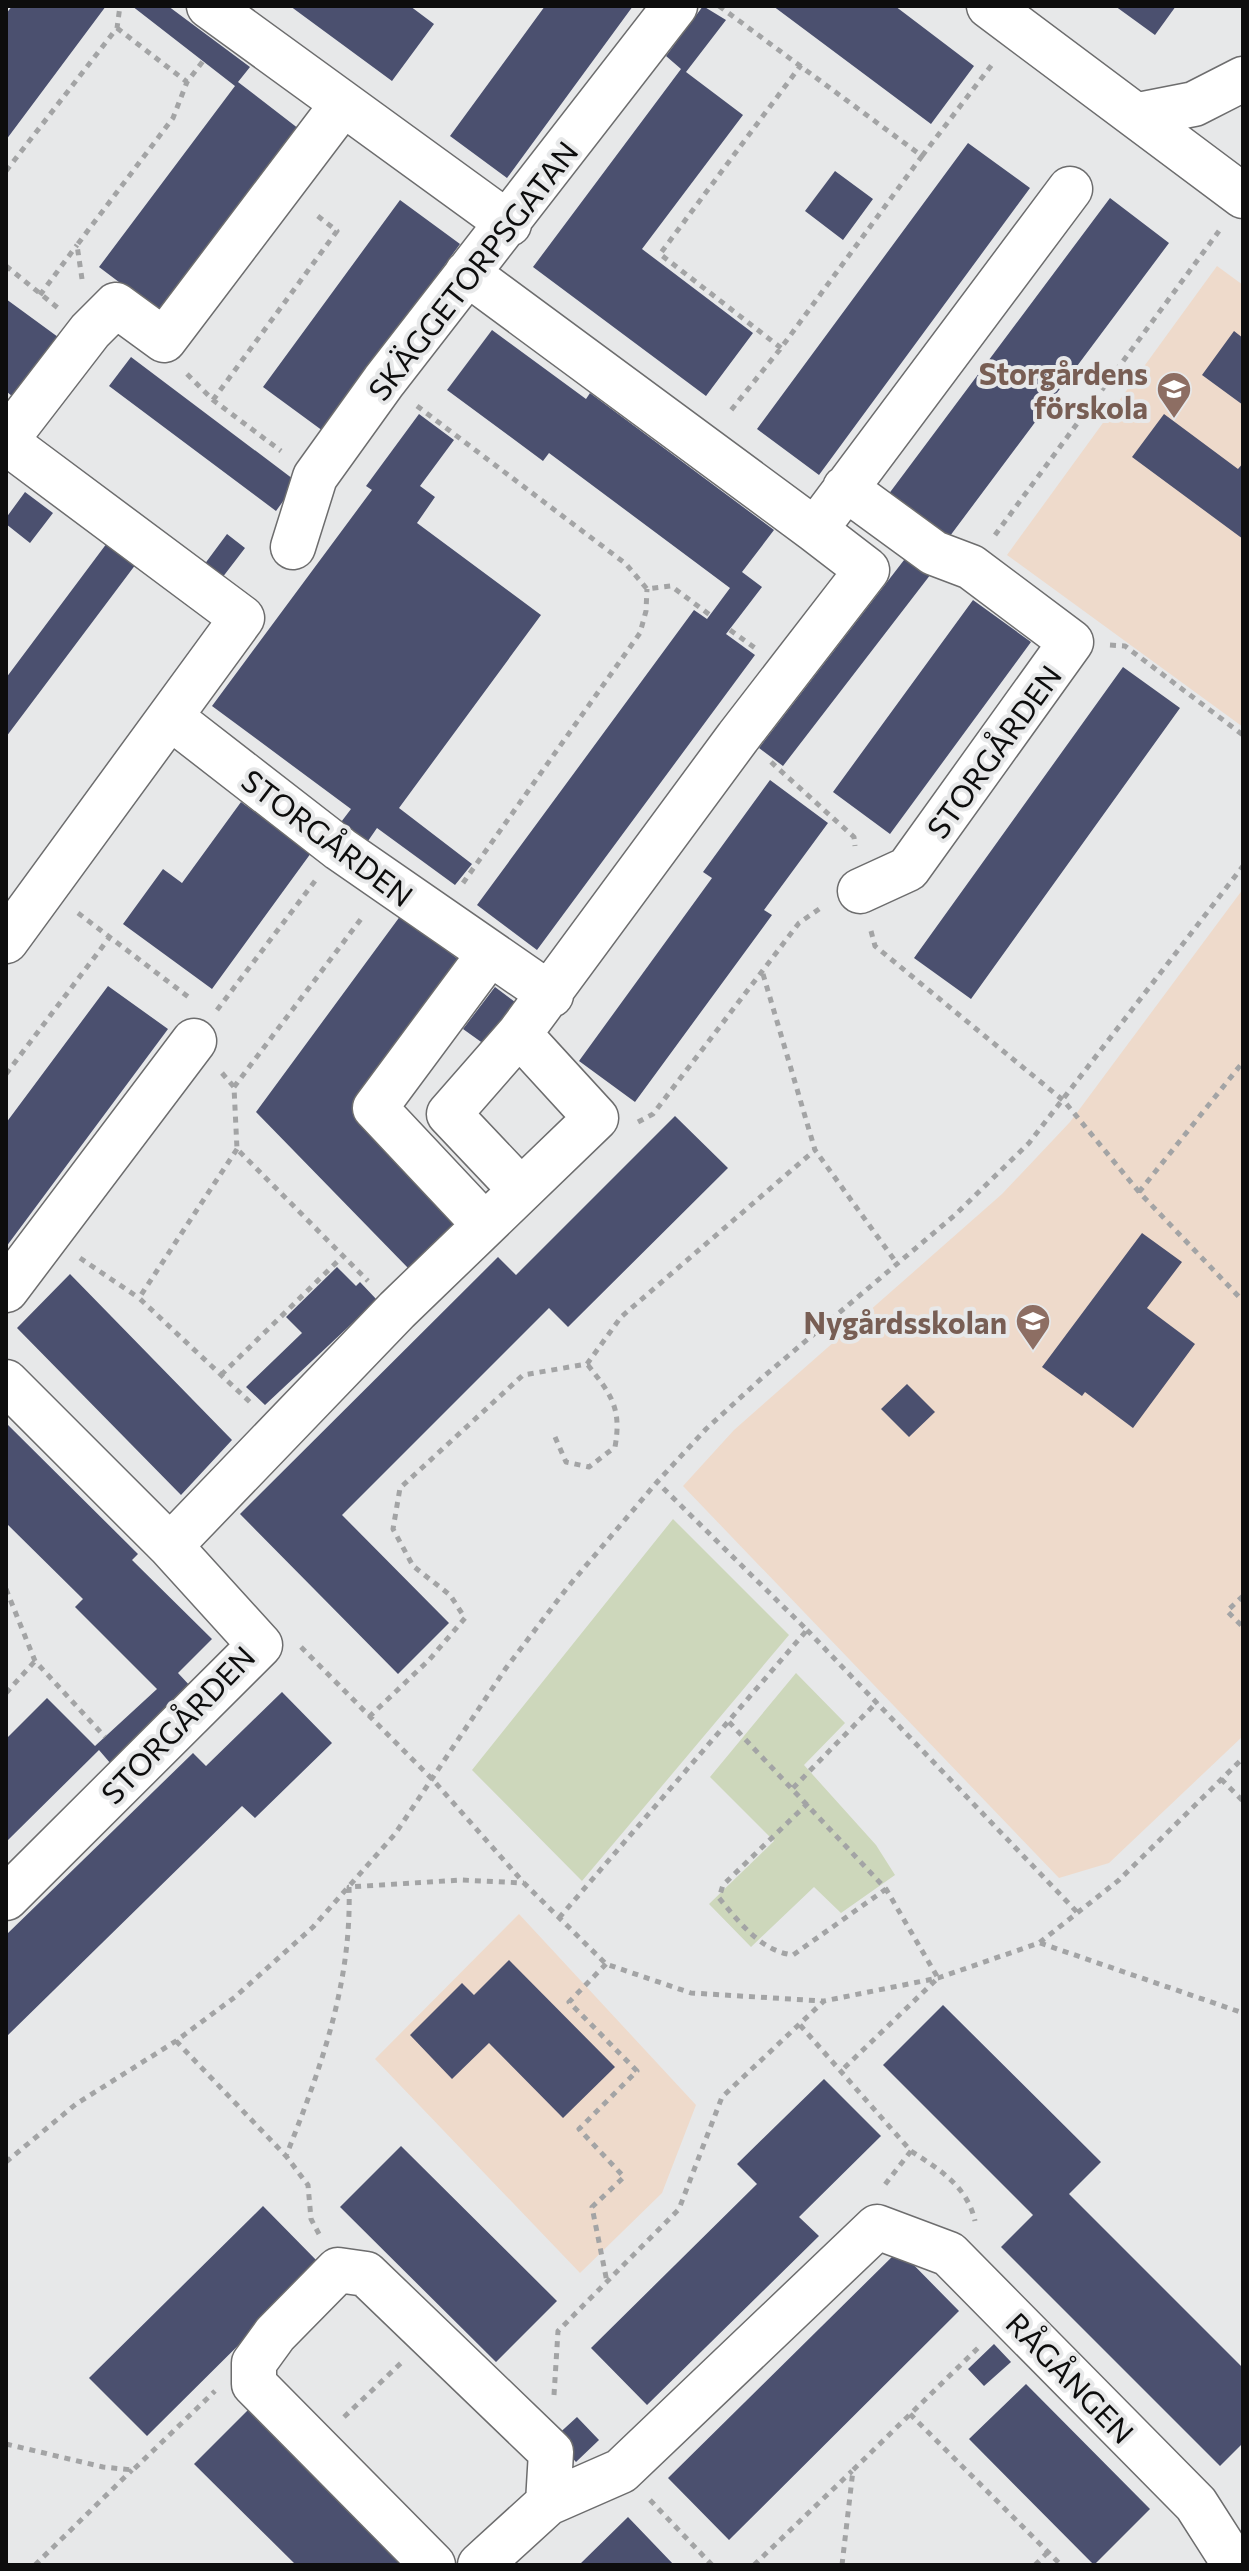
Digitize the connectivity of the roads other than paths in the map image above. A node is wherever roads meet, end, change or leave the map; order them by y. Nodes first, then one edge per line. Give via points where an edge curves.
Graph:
1 (209, 6) edge
2 (675, 6) edge
3 (989, 6) edge
4 (1243, 79) edge
5 (342, 105) junction
6 (1138, 115) junction
7 (1070, 189) dead end
8 (1231, 213) edge
9 (509, 224) junction
10 (467, 273) junction
11 (6, 441) edge
12 (845, 488) junction
13 (899, 528) junction
14 (815, 530) junction
15 (293, 547) dead end
16 (867, 570) junction
17 (170, 717) junction
18 (860, 891) road end
19 (6, 941) edge
20 (490, 953) junction
21 (551, 995) junction
22 (203, 1021) road end
23 (519, 1034) junction
24 (520, 1189) junction
25 (484, 1224) junction
26 (6, 1290) edge
27 (6, 1382) edge
28 (170, 1546) junction
29 (6, 1898) edge
30 (548, 2503) junction
31 (498, 2559) edge
32 (433, 2565) edge
33 (1235, 2565) edge

1 - 5 street
2 - 9 street, SKÄGGETORPSGATAN
3 - 6 street
4 - 6 street via 1194,104
5 - 9 street
5 - 11 street via 164,340 116,305
6 - 8 street
7 - 12 street
9 - 10 street, SKÄGGETORPSGATAN
10 - 14 street
10 - 15 street, SKÄGGETORPSGATAN via 315,477
11 - 17 street via 242,618
12 - 13 street, STORGÅRDEN
12 - 14 street
13 - 16 street
13 - 18 street, STORGÅRDEN via 934,553 971,567 1071,642 908,869
14 - 16 street
16 - 21 street
17 - 19 street
17 - 20 street, STORGÅRDEN via 340,849
20 - 21 street, STORGÅRDEN
20 - 25 street via 375,1108
21 - 23 street
22 - 26 street
23 - 24 street via 449,1114
23 - 24 street via 596,1118
24 - 25 street
25 - 28 street
27 - 28 street, STORGÅRDEN
28 - 29 street, STORGÅRDEN via 260,1645
30 - 31 street
30 - 32 street via 551,2452 366,2274 338,2270 275,2334 254,2363 254,2384
30 - 33 street, RÅGÅNGEN via 621,2471 877,2227 949,2254 1196,2504

